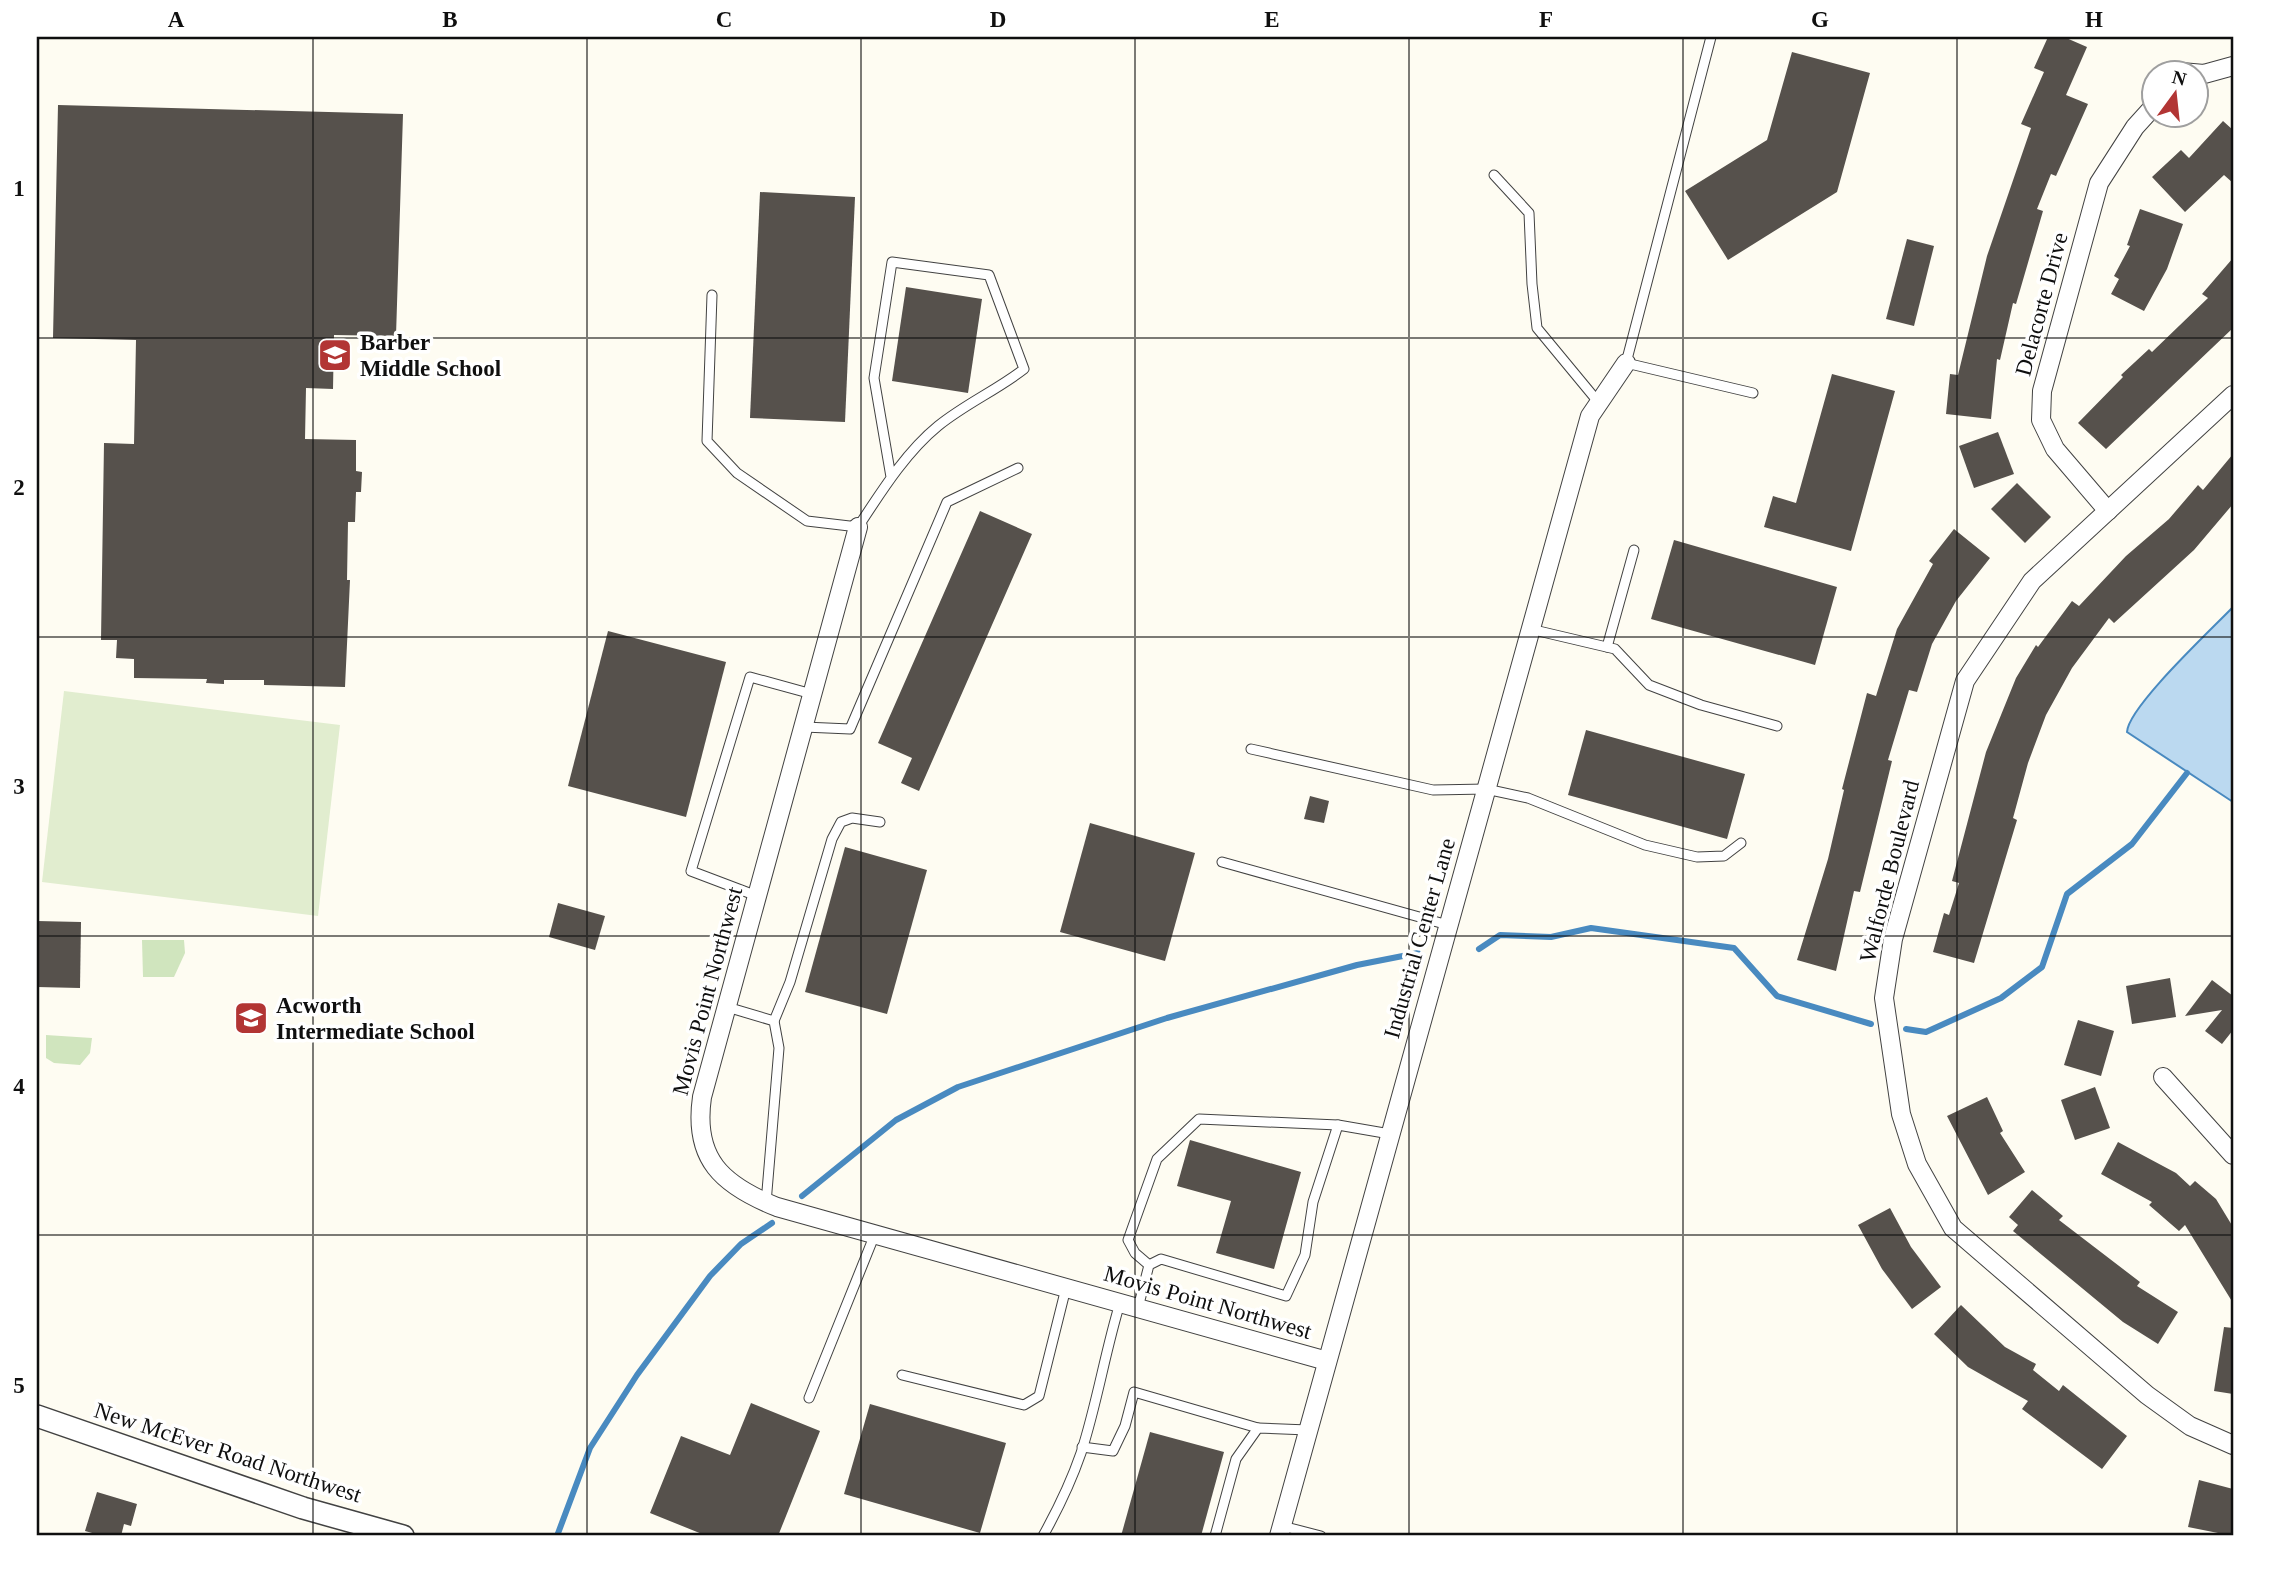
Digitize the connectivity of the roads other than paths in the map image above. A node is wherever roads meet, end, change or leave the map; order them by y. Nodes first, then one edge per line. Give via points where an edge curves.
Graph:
1 (1711, 37) edge
2 (2233, 66) edge
3 (2210, 72) edge
4 (2140, 121) edge
5 (1494, 175) dead end
6 (712, 295) dead end
7 (1626, 363) junction
8 (1753, 393) dead end
9 (2233, 395) edge
10 (1599, 402) junction
11 (1018, 468) dead end
12 (891, 477) junction
13 (2108, 511) junction
14 (858, 527) junction
15 (1634, 550) dead end
16 (1530, 629) junction
17 (1607, 647) junction
18 (813, 694) junction
19 (1777, 726) dead end
20 (804, 727) junction
21 (1251, 749) dead end
22 (1486, 789) junction
23 (880, 822) dead end
24 (1741, 843) dead end
25 (1222, 862) dead end
26 (757, 896) junction
27 (1448, 925) junction
28 (727, 1007) junction
29 (774, 1021) junction
30 (2163, 1077) dead end
31 (1338, 1125) junction
32 (1390, 1134) junction
33 (2233, 1155) edge
34 (766, 1203) junction
35 (875, 1234) junction
36 (1149, 1265) junction
37 (1066, 1288) junction
38 (1129, 1305) junction
39 (1327, 1361) junction
40 (902, 1375) dead end
41 (809, 1398) dead end
42 (37, 1416) edge
43 (1258, 1428) junction
44 (1308, 1430) junction
45 (2233, 1445) edge
46 (1082, 1447) junction
47 (1280, 1531) edge
48 (403, 1536) edge
49 (1043, 1536) edge
50 (1215, 1536) edge
51 (1321, 1536) edge

1 - 7 lane
2 - 3 street
4 - 13 street, Delacorte Drive via 2099,183 2042,391 2041,420 2055,450
5 - 10 lane via 1529,213 1537,328
6 - 14 lane via 707,441 737,473 807,521
7 - 8 lane
7 - 10 street, Industrial Center Lane
9 - 13 street, Walforde Boulevard
10 - 16 street, Industrial Center Lane via 1590,416
11 - 20 lane via 947,502 850,729
12 - 12 lane via 938,426 1024,369 989,275 892,262 874,378
12 - 14 lane
13 - 45 street, Walforde Boulevard via 2032,581 1965,681 1893,939 1884,998 1901,1114 1917,1164 1953,1228 2147,1395 2190,1426
14 - 18 street, Movis Point Northwest
15 - 17 lane
16 - 17 lane
16 - 22 street, Industrial Center Lane
17 - 19 lane via 1615,649 1649,685
18 - 20 street, Movis Point Northwest
18 - 26 lane via 751,677 691,871
20 - 26 street, Movis Point Northwest
21 - 22 lane via 1433,790
22 - 24 lane via 1528,798 1646,845 1697,857 1724,856
22 - 27 street, Industrial Center Lane
23 - 29 lane via 852,818 841,822
25 - 27 lane
26 - 28 street, Movis Point Northwest
27 - 32 street, Industrial Center Lane
28 - 29 lane
28 - 34 street, Movis Point Northwest via 702,1097 700,1138 717,1170 733,1186
29 - 34 lane via 779,1048
30 - 33 street
31 - 32 lane
31 - 36 lane via 1199,1119 1157,1159 1128,1240
31 - 36 lane via 1313,1202 1305,1255 1286,1296 1161,1259
32 - 39 street, Industrial Center Lane
34 - 35 street, Movis Point Northwest
35 - 37 street, Movis Point Northwest
35 - 41 lane
36 - 38 lane
37 - 38 street, Movis Point Northwest
37 - 40 lane via 1039,1396 1024,1405
38 - 39 street, Movis Point Northwest
38 - 46 lane via 1103,1359
39 - 44 street, Industrial Center Lane
42 - 48 street, New McEver Road Northwest via 303,1507
43 - 44 lane
43 - 46 lane via 1134,1392 1113,1451
43 - 50 lane via 1236,1459
44 - 47 street, Industrial Center Lane
46 - 49 lane
47 - 51 lane

